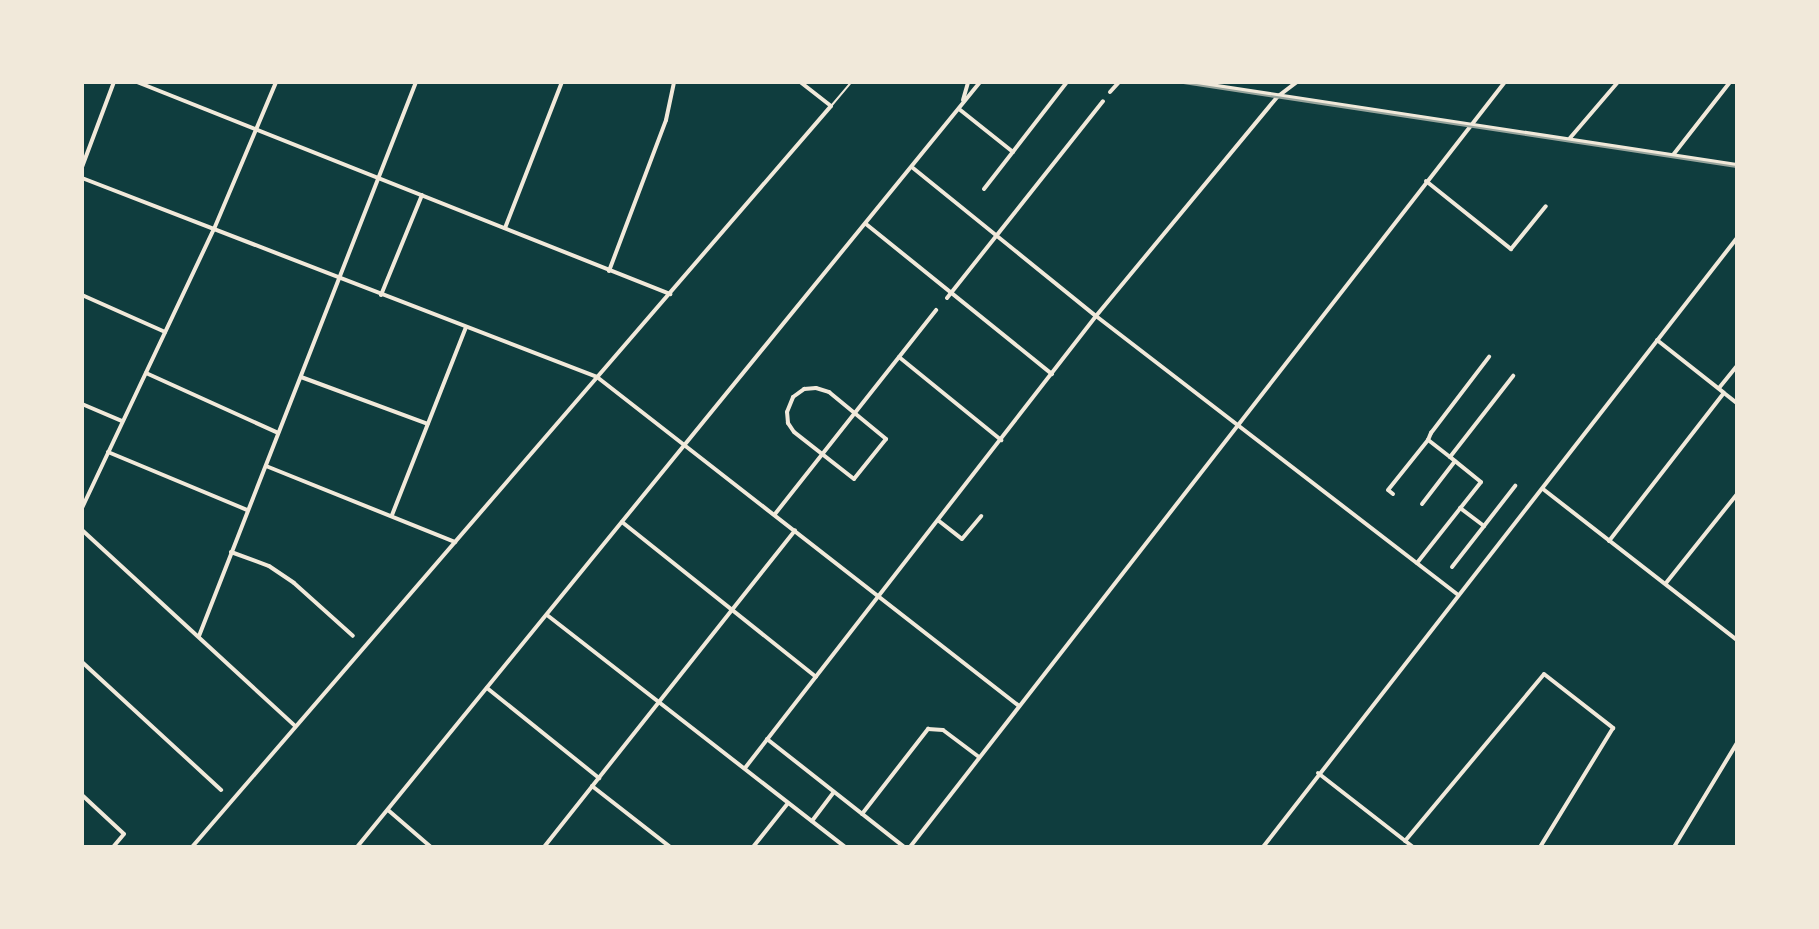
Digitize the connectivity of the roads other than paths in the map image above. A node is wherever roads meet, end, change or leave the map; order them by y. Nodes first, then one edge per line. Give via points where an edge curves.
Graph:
1 (114, 82) edge
2 (137, 82) edge
3 (276, 82) edge
4 (416, 82) edge
5 (562, 82) edge
6 (674, 82) edge
7 (800, 82) edge
8 (851, 82) edge
9 (968, 82) edge
10 (980, 82) edge
11 (1067, 82) edge
12 (1119, 82) edge
13 (1191, 82) edge
14 (1297, 82) edge
15 (1505, 82) edge
16 (1618, 82) edge
17 (1730, 82) edge
18 (1110, 92) dead end
19 (1278, 95) junction
20 (1103, 101) dead end
21 (831, 106) junction
22 (959, 109) junction
23 (1470, 124) junction
24 (258, 130) junction
25 (1569, 139) junction
26 (1013, 152) junction
27 (1673, 155) junction
28 (1737, 165) edge
29 (82, 167) edge
30 (913, 168) junction
31 (82, 178) edge
32 (379, 179) junction
33 (1426, 181) junction
34 (984, 189) dead end
35 (422, 195) junction
36 (1546, 206) dead end
37 (866, 224) junction
38 (505, 228) junction
39 (214, 229) junction
40 (995, 235) junction
41 (1737, 238) edge
42 (609, 271) junction
43 (340, 279) junction
44 (952, 291) junction
45 (670, 294) junction
46 (82, 295) edge
47 (381, 295) junction
48 (947, 298) dead end
49 (936, 310) dead end
50 (1096, 316) junction
51 (466, 327) junction
52 (165, 332) junction
53 (1657, 340) junction
54 (899, 357) junction
55 (1489, 357) dead end
56 (1737, 366) edge
57 (146, 373) junction
58 (1052, 374) junction
59 (1513, 376) dead end
60 (301, 377) junction
61 (597, 377) junction
62 (1719, 388) junction
63 (1724, 393) junction
64 (1737, 403) edge
65 (82, 404) edge
66 (855, 413) junction
67 (122, 421) junction
68 (1238, 423) junction
69 (428, 424) junction
70 (279, 434) junction
71 (1001, 440) junction
72 (1428, 440) junction
73 (686, 443) junction
74 (108, 452) junction
75 (822, 454) junction
76 (1450, 457) junction
77 (1455, 461) junction
78 (266, 466) junction
79 (1515, 486) dead end
80 (1542, 489) junction
81 (1393, 494) dead end
82 (1737, 494) edge
83 (1422, 504) dead end
84 (82, 508) edge
85 (1460, 508) junction
86 (247, 510) junction
87 (775, 514) junction
88 (392, 515) junction
89 (981, 516) dead end
90 (939, 521) junction
91 (622, 522) junction
92 (1484, 526) junction
93 (82, 530) edge
94 (795, 530) junction
95 (1609, 541) junction
96 (455, 542) junction
97 (231, 552) junction
98 (1417, 563) junction
99 (1452, 567) dead end
100 (1666, 583) junction
101 (1457, 594) junction
102 (879, 598) junction
103 (734, 609) junction
104 (547, 615) junction
105 (199, 636) junction
106 (353, 636) dead end
107 (1737, 640) edge
108 (82, 662) edge
109 (816, 677) junction
110 (487, 688) junction
111 (659, 703) junction
112 (1019, 706) junction
113 (295, 726) junction
114 (767, 739) junction
115 (1737, 743) edge
116 (979, 757) junction
117 (745, 768) junction
118 (1318, 773) junction
119 (599, 778) junction
120 (592, 786) junction
121 (221, 790) dead end
122 (834, 792) junction
123 (82, 795) edge
124 (788, 803) junction
125 (388, 810) junction
126 (862, 814) junction
127 (812, 821) junction
128 (1405, 841) junction
129 (113, 847) edge
130 (192, 847) edge
131 (357, 847) edge
132 (431, 847) edge
133 (544, 847) edge
134 (670, 847) edge
135 (753, 847) edge
136 (845, 847) edge
137 (904, 847) edge
138 (910, 847) edge
139 (1263, 847) edge
140 (1413, 847) edge
141 (1540, 847) edge
142 (1674, 847) edge

1 - 29 street
2 - 24 street
3 - 24 street
4 - 32 street
5 - 38 street
6 - 42 street via 666,120
7 - 21 street
8 - 21 lane
9 - 22 street
10 - 22 street
11 - 26 street
12 - 18 street
13 - 19 street
14 - 19 street
15 - 23 street
16 - 25 street
17 - 27 street
19 - 23 street
19 - 50 street
20 - 40 street
21 - 45 street
22 - 26 street
22 - 30 street
23 - 25 street
23 - 33 street
24 - 32 street
24 - 39 street
25 - 27 street
26 - 34 street
27 - 28 street
30 - 37 street
30 - 40 street
31 - 39 street
32 - 35 street
32 - 43 street
33 - 36 street via 1511,249
33 - 68 street
35 - 38 street
35 - 47 street
37 - 44 street
37 - 73 street
38 - 42 street
39 - 43 street
39 - 52 street
40 - 44 street
40 - 50 street
41 - 53 street
42 - 45 street
43 - 47 street
43 - 60 street
44 - 48 street
44 - 58 street
45 - 61 street
46 - 52 street
47 - 51 street
49 - 54 street
50 - 58 street
50 - 68 street
51 - 61 street
51 - 69 street
52 - 57 street
53 - 62 street
53 - 80 street
54 - 66 street
54 - 71 street
55 - 72 street
56 - 62 street
57 - 67 street
57 - 70 street
58 - 71 street
59 - 76 street
60 - 69 street
60 - 70 street
61 - 73 street
61 - 96 street
62 - 63 street
63 - 64 street
63 - 95 street
65 - 67 street
66 - 75 street
66 - 75 street via 886,439 854,479
66 - 75 street via 816,388 793,397 788,423
67 - 74 street
68 - 98 street
68 - 112 street
69 - 88 street
70 - 78 street
71 - 90 street
72 - 76 street
72 - 81 street via 1388,490
73 - 87 street
73 - 91 street
74 - 84 street
74 - 86 street
75 - 87 street
76 - 77 street
77 - 83 street
77 - 85 street via 1481,482
78 - 86 street
78 - 88 street
79 - 92 street
80 - 95 street
80 - 101 street
82 - 100 street
85 - 92 street
85 - 98 street
86 - 97 street
87 - 94 street
88 - 96 street
89 - 90 street via 962,539
90 - 102 street
91 - 103 street
91 - 104 street
92 - 99 street
93 - 105 street
94 - 102 street
94 - 103 street
95 - 100 street
96 - 113 street
97 - 105 street
97 - 106 street via 269,566 294,583
98 - 101 street
100 - 107 street
101 - 118 street
102 - 109 street
102 - 112 street
103 - 109 street
103 - 111 street
104 - 110 street
104 - 111 street
105 - 113 street
108 - 121 street
109 - 114 street
110 - 119 street
110 - 125 street
111 - 117 street
111 - 119 street
112 - 116 street
113 - 130 street
114 - 117 street
114 - 122 street
115 - 142 street
116 - 126 street via 943,730 928,729
116 - 138 street
117 - 124 street
118 - 128 street
118 - 139 street
119 - 120 street
120 - 133 street
120 - 134 street
122 - 126 street
122 - 127 street
123 - 129 street via 124,834
124 - 127 street
124 - 135 street
125 - 131 street
125 - 132 street
126 - 137 street
127 - 136 street
128 - 140 street
128 - 141 street via 1544,674 1613,728

